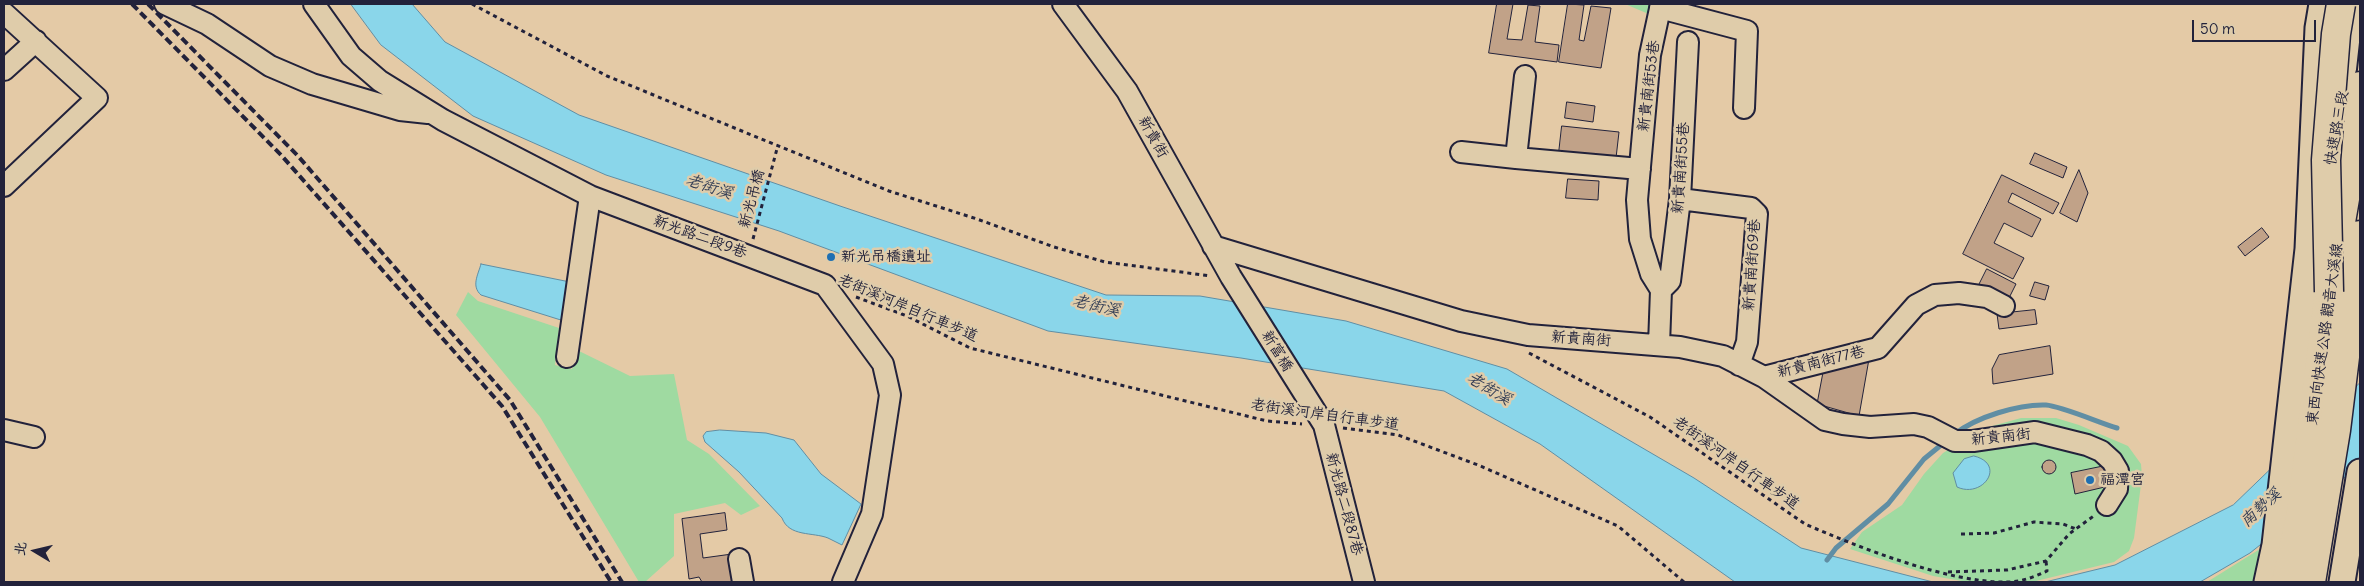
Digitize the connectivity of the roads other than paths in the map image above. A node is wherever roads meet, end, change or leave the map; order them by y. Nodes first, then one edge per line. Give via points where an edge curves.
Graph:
1 (165, 4) edge
2 (314, 4) edge
3 (1063, 4) edge
4 (2322, 4) edge
5 (2341, 4) edge
6 (2354, 4) edge
7 (1660, 6) edge
8 (4, 13) edge
9 (36, 41) junction
10 (1688, 42) dead end
11 (4, 70) edge
12 (1525, 76) dead end
13 (2360, 86) edge
14 (1744, 108) dead end
15 (432, 113) junction
16 (1462, 152) dead end
17 (1516, 158) junction
18 (1640, 169) junction
19 (4, 186) edge
20 (590, 196) junction
21 (1680, 199) junction
22 (2360, 235) edge
23 (1213, 246) junction
24 (2308, 250) junction
25 (1222, 277) joint
26 (2347, 285) edge
27 (1661, 290) junction
28 (2004, 306) dead end
29 (1659, 345) junction
30 (567, 357) dead end
31 (1740, 364) junction
32 (1764, 377) junction
33 (1324, 426) joint
34 (4, 430) edge
35 (34, 436) dead end
36 (2360, 476) edge
37 (2107, 504) road end
38 (739, 559) dead end
39 (744, 582) edge
40 (843, 582) edge
41 (1364, 582) edge
42 (2267, 582) edge
43 (2286, 582) edge
44 (2312, 582) edge
45 (2342, 582) edge

1 - 15 street via 207,24 270,66 312,84 400,110
2 - 15 street, 新光路二段9巷 via 351,56 380,81
3 - 23 street, 新貴街 via 1127,91
4 - 24 main road, 快速路三段 via 2318,28
5 - 26 highway, bridge via 2326,160
6 - 24 street, 快速路三段 via 2338,136
7 - 14 street via 1747,31
7 - 18 street, 新貴南街53巷 via 1650,55
8 - 9 street
9 - 11 street
9 - 19 street via 97,98
10 - 21 street, 新貴南街55巷
12 - 17 street
13 - 26 highway, 東西向快速公路 觀音大溪線, bridge via 2353,152
15 - 20 street, 新光路二段9巷
16 - 17 street
17 - 18 street
18 - 27 street, 新貴南街53巷 via 1637,200 1640,239 1651,274
20 - 30 street
20 - 40 street, 新光路二段9巷 via 825,285 883,364 890,395 872,514
21 - 27 street, 新貴南街55巷 via 1670,281
21 - 31 street, 新貴南街69巷 via 1751,208 1758,214 1747,342
22 - 26 highway, 東西向快速公路 觀音大溪線
23 - 25 street, 新貴街
23 - 29 street, 新貴南街 via 1462,321 1528,335
24 - 42 main road, 快速路三段 via 2275,545
25 - 33 street, 新富橋
26 - 43 highway, 東西向快速公路 觀音大溪線
26 - 44 highway, 東西向快速公路 觀音大溪線 via 2336,430
27 - 29 street
28 - 32 street, 新貴南街77巷 via 1986,297 1959,293 1935,295 1916,305 1878,348
29 - 31 street, 新貴南街 via 1723,356
31 - 32 street, 新貴南街
32 - 37 street, 新貴南街 via 1825,420 1870,427 1914,424 1947,437 1973,441 2035,432 2087,445 2112,461 2118,471 2117,489
33 - 41 street, 新光路二段87巷
34 - 35 street
36 - 45 main road
38 - 39 street

